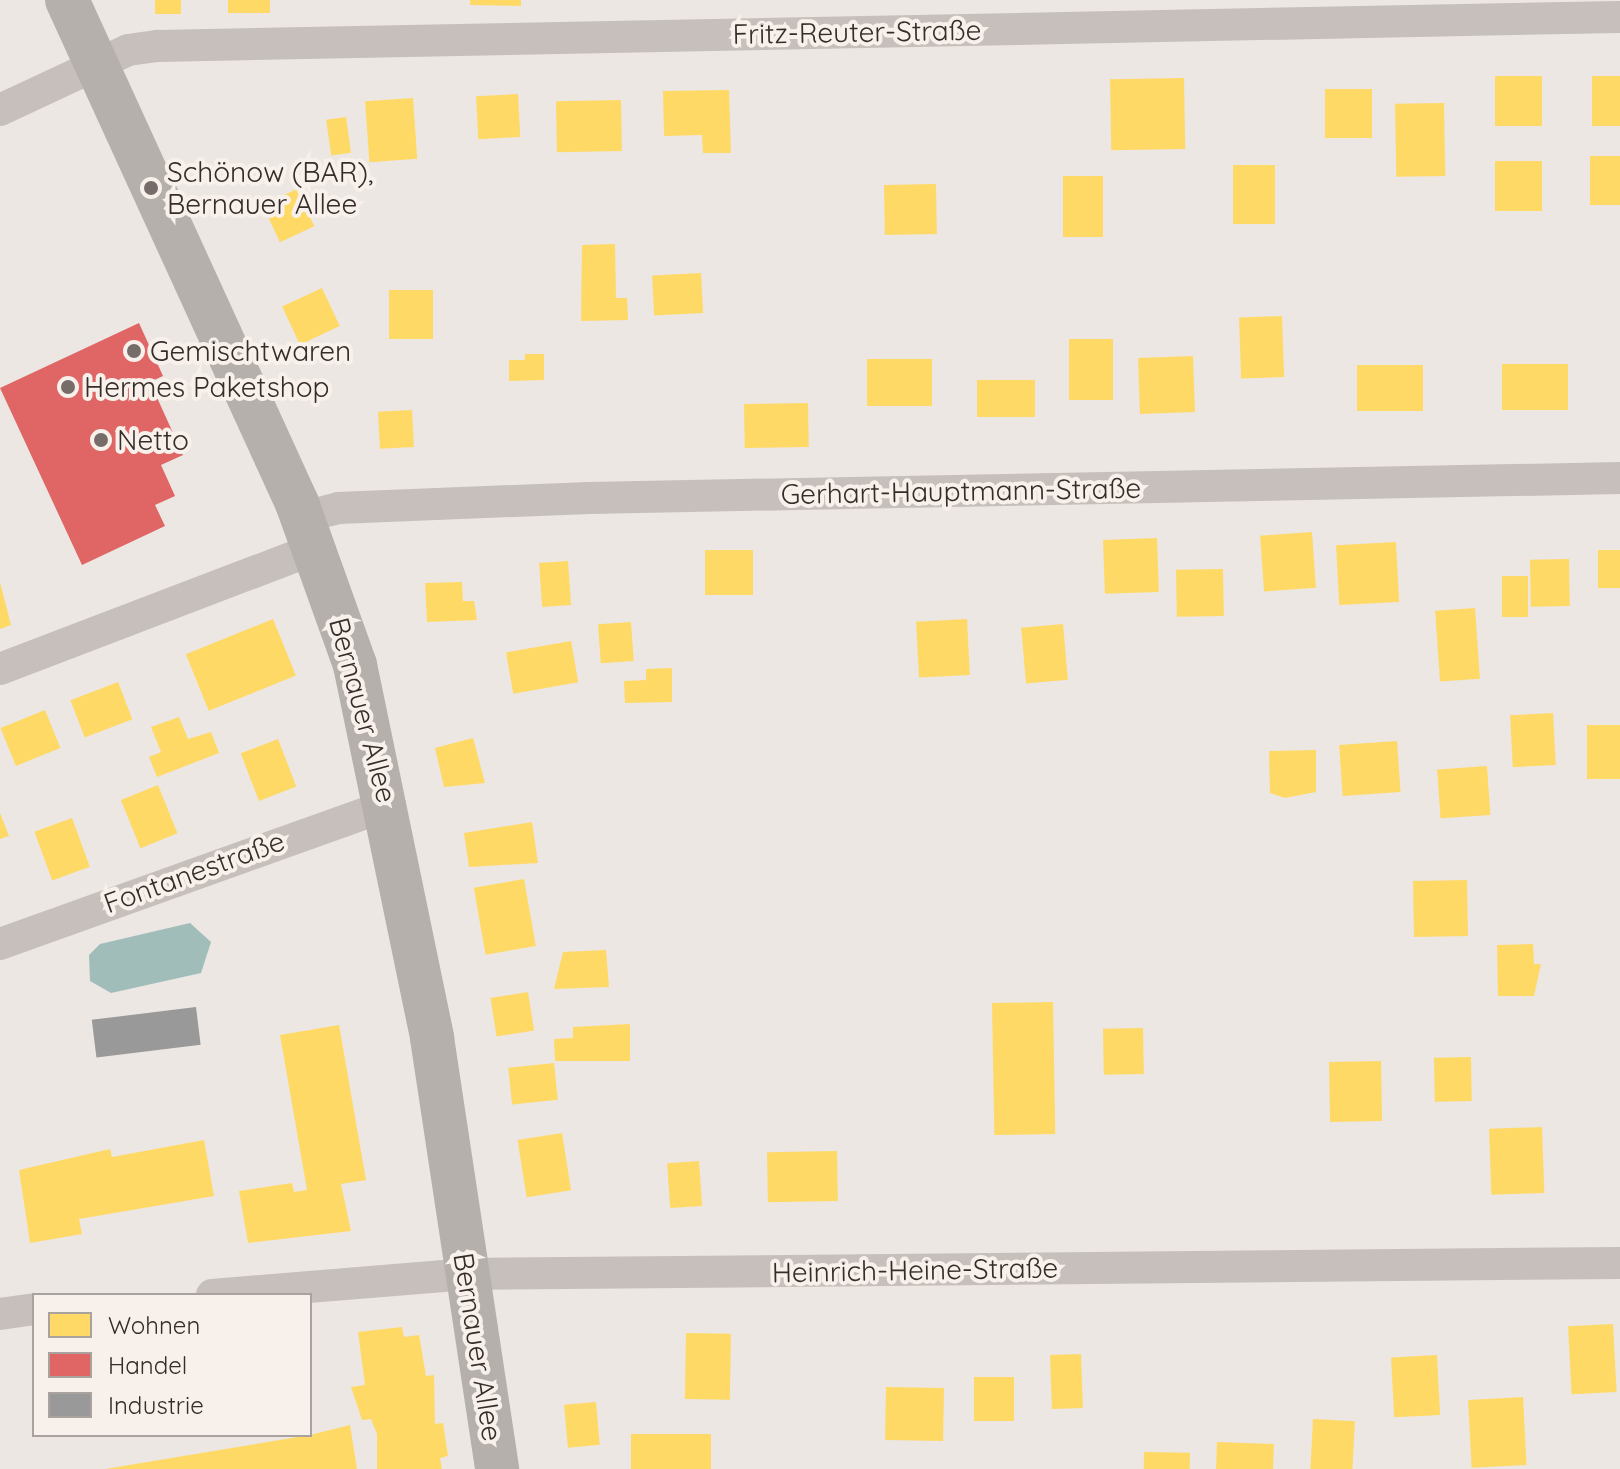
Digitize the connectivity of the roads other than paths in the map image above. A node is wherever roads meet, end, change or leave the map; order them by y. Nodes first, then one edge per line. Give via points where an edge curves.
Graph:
1 (67, 0) edge
2 (1620, 17) edge
3 (96, 64) junction
4 (0, 110) edge
5 (1620, 478) edge
6 (309, 533) junction
7 (0, 669) edge
8 (390, 804) junction
9 (0, 944) edge
10 (1620, 1263) edge
11 (465, 1274) junction
12 (236, 1293) edge
13 (32, 1309) edge
14 (0, 1314) edge
15 (497, 1469) edge

1 - 3 main road, Bernauer Allee
2 - 3 street, Fritz-Reuter-Straße via 158,46
3 - 4 street, Fritz-Reuter-Straße
3 - 6 main road, Bernauer Allee
5 - 6 street, Gerhart-Hauptmann-Straße via 589,498 338,508
6 - 7 street, Gerhart-Hauptmann-Straße
6 - 8 main road, Bernauer Allee via 355,665
8 - 9 street, Fontanestraße
8 - 11 main road, Bernauer Allee
10 - 11 street, Heinrich-Heine-Straße
11 - 12 street, Heinrich-Heine-Straße
11 - 15 main road, Bernauer Allee
13 - 14 street

